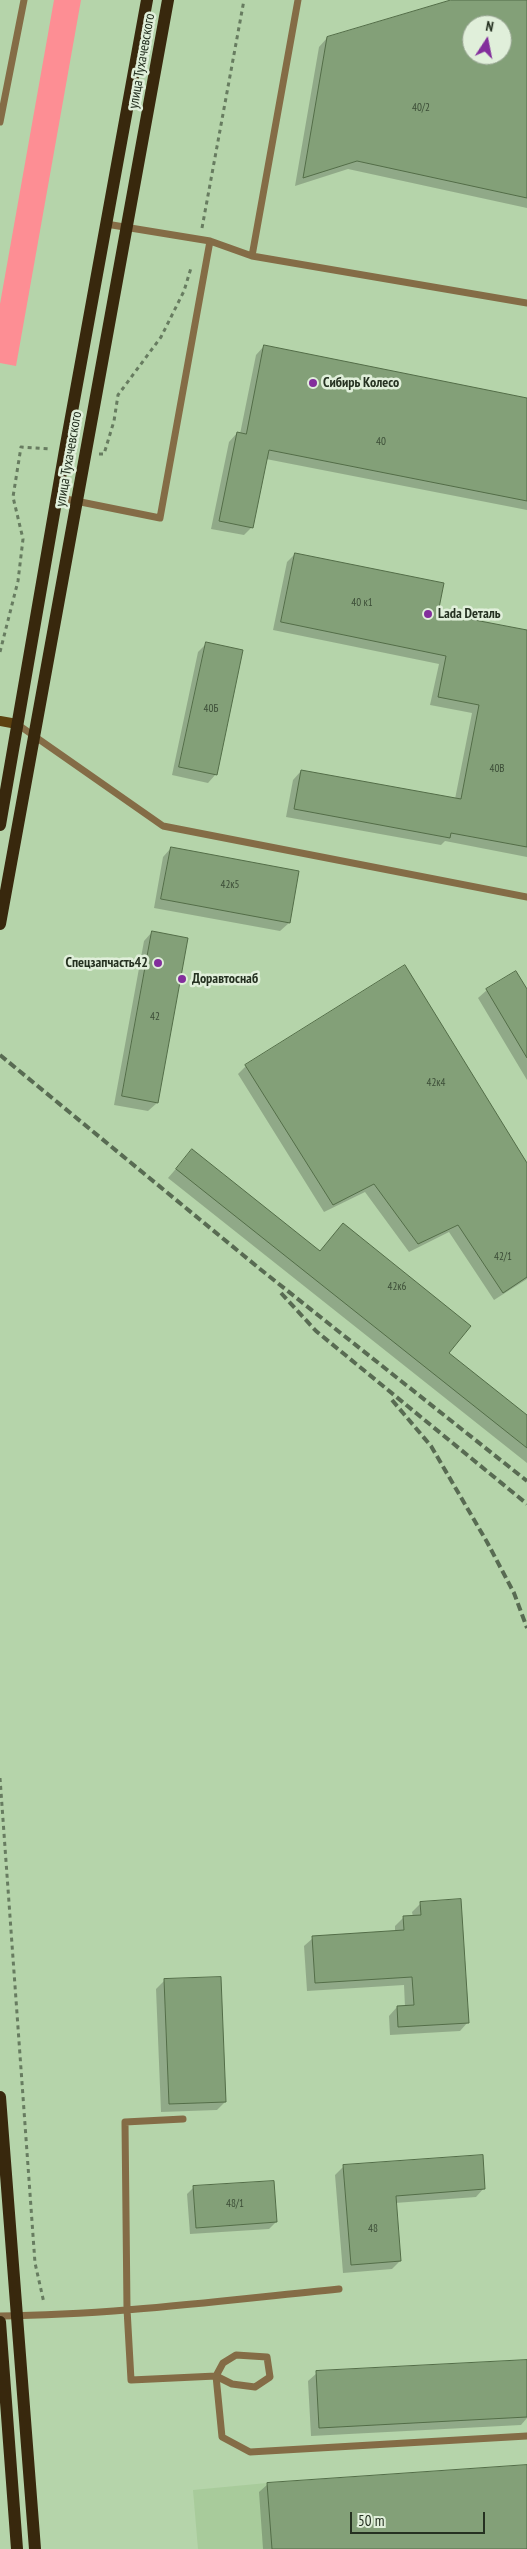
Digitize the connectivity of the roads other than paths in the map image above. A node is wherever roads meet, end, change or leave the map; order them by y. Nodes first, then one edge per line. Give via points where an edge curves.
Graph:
1 (24, 0) edge
2 (147, 0) edge
3 (168, 0) edge
4 (298, 0) edge
5 (0, 122) edge
6 (106, 224) junction
7 (126, 227) junction
8 (210, 241) junction
9 (252, 256) junction
10 (527, 303) edge
11 (56, 497) junction
12 (76, 502) junction
13 (0, 721) edge
14 (17, 724) junction
15 (34, 735) junction
16 (0, 824) edge
17 (527, 897) edge
18 (0, 924) edge
19 (0, 2097) edge
20 (183, 2119) dead end
21 (339, 2289) dead end
22 (127, 2309) junction
23 (0, 2316) edge
24 (16, 2316) junction
25 (0, 2322) edge
26 (216, 2376) junction
27 (527, 2436) edge
28 (17, 2549) edge
29 (35, 2549) edge

1 - 5 lane
2 - 6 main road, улица Тухачевского
3 - 7 main road, улица Тухачевского
4 - 9 lane
6 - 7 lane
6 - 11 main road, улица Тухачевского
7 - 8 lane
7 - 12 main road, улица Тухачевского
8 - 9 lane
8 - 12 lane via 160,518
9 - 10 lane
11 - 12 lane
11 - 14 main road, улица Тухачевского
12 - 15 main road, улица Тухачевского
13 - 14 street
14 - 15 lane
14 - 16 main road, улица Тухачевского
15 - 17 lane via 163,826
15 - 18 main road, улица Тухачевского
19 - 24 main road
20 - 22 lane via 125,2122
21 - 22 lane
22 - 24 lane
22 - 26 lane via 131,2380
23 - 24 lane
24 - 29 main road
25 - 28 main road
26 - 26 lane via 232,2384 255,2386 270,2377 267,2357 236,2355 223,2363
26 - 27 lane via 222,2437 250,2452

